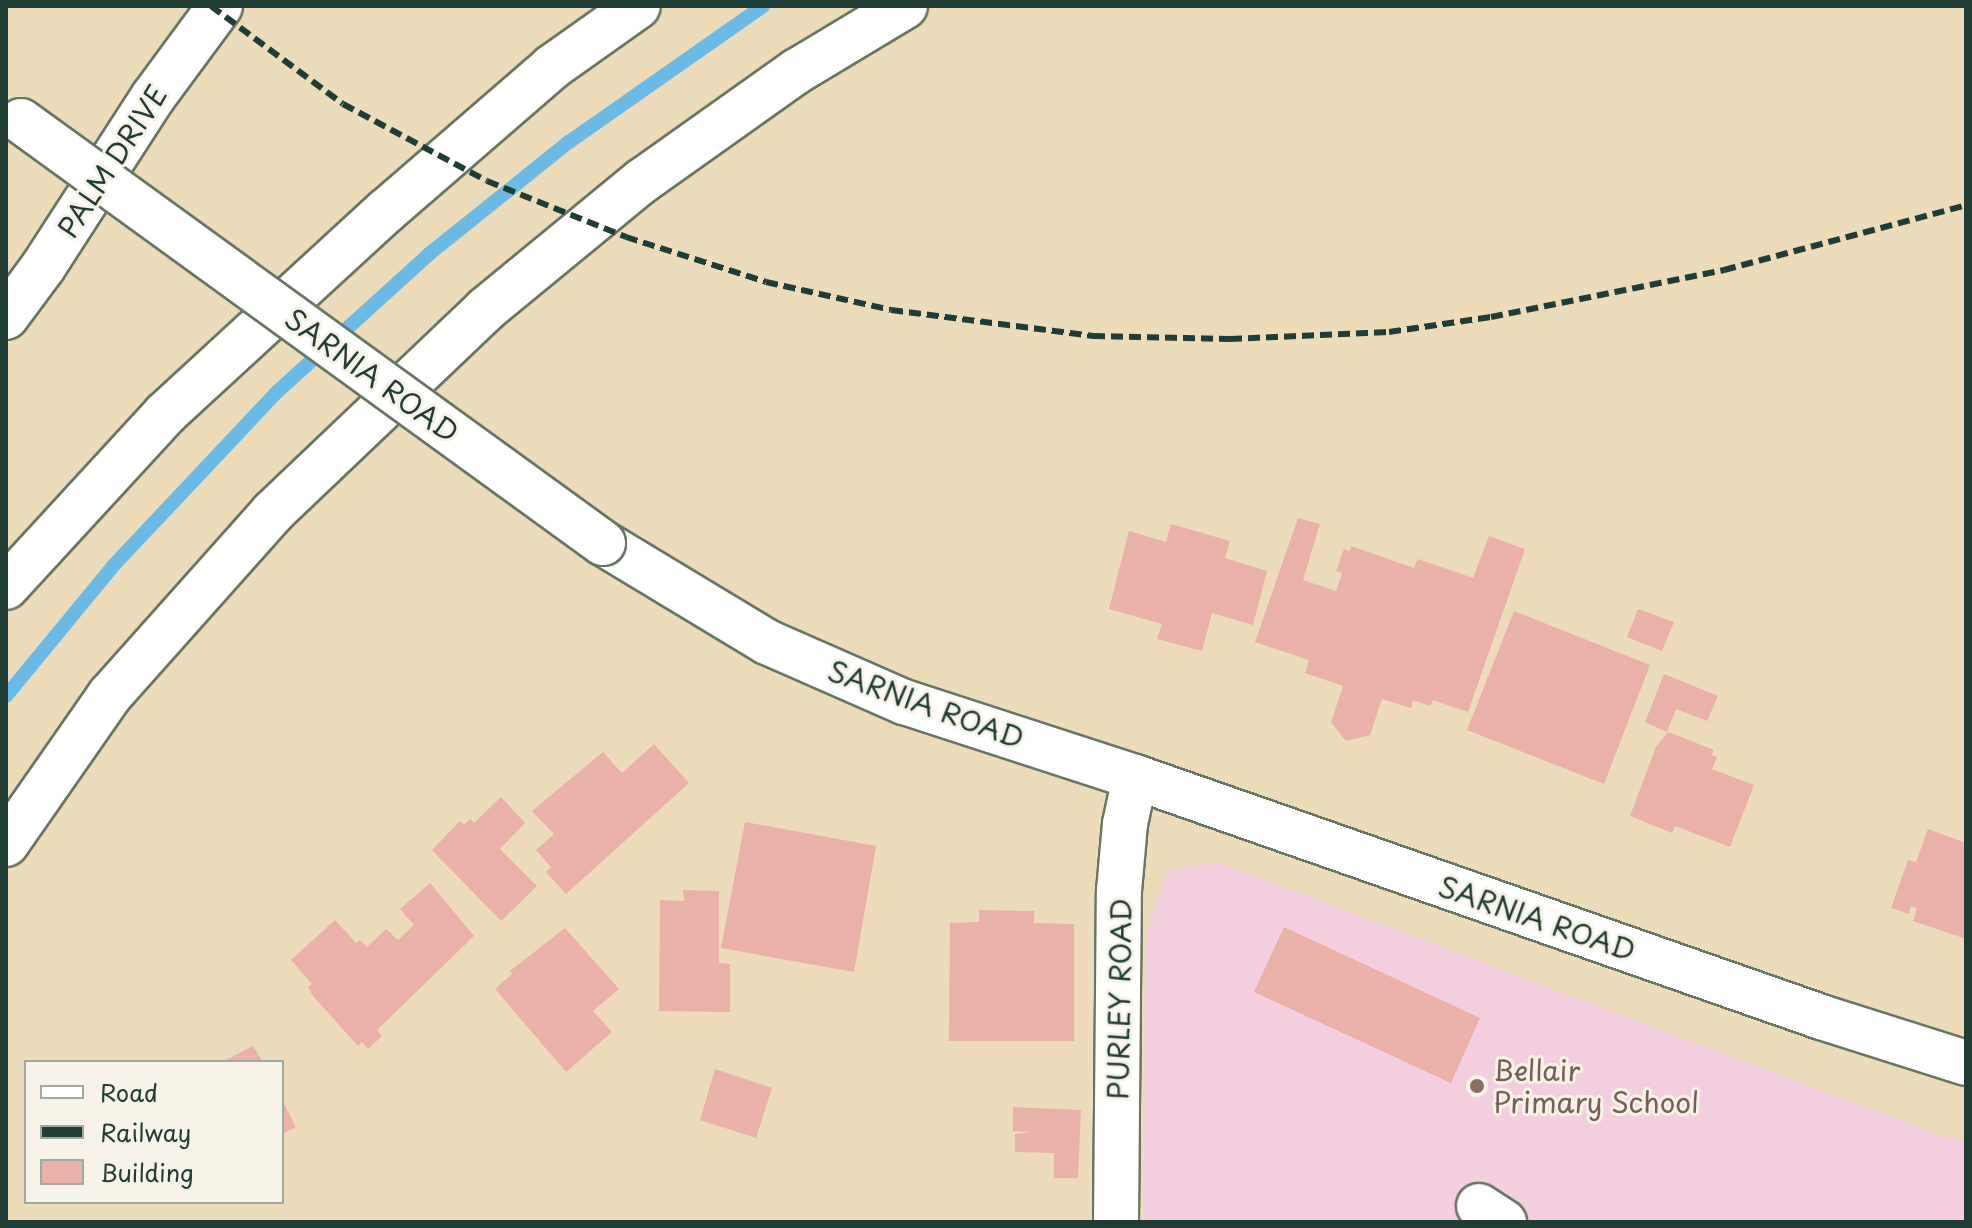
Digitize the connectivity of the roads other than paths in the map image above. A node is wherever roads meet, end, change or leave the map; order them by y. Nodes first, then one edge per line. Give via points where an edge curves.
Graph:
1 (220, 6) edge
2 (638, 6) edge
3 (905, 6) edge
4 (14, 115) edge
5 (6, 317) edge
6 (6, 587) edge
7 (1135, 777) junction
8 (6, 844) edge
9 (1966, 1063) edge
10 (1116, 1222) edge

1 - 5 main road, PALM DRIVE
2 - 6 main road via 552,67 374,221 165,414
3 - 8 main road via 797,71 642,181 486,309 273,512 110,695
4 - 7 main road, SARNIA ROAD, bridge via 603,543 767,642 877,690
7 - 9 main road, SARNIA ROAD
7 - 10 main road, PURLEY ROAD via 1119,891

